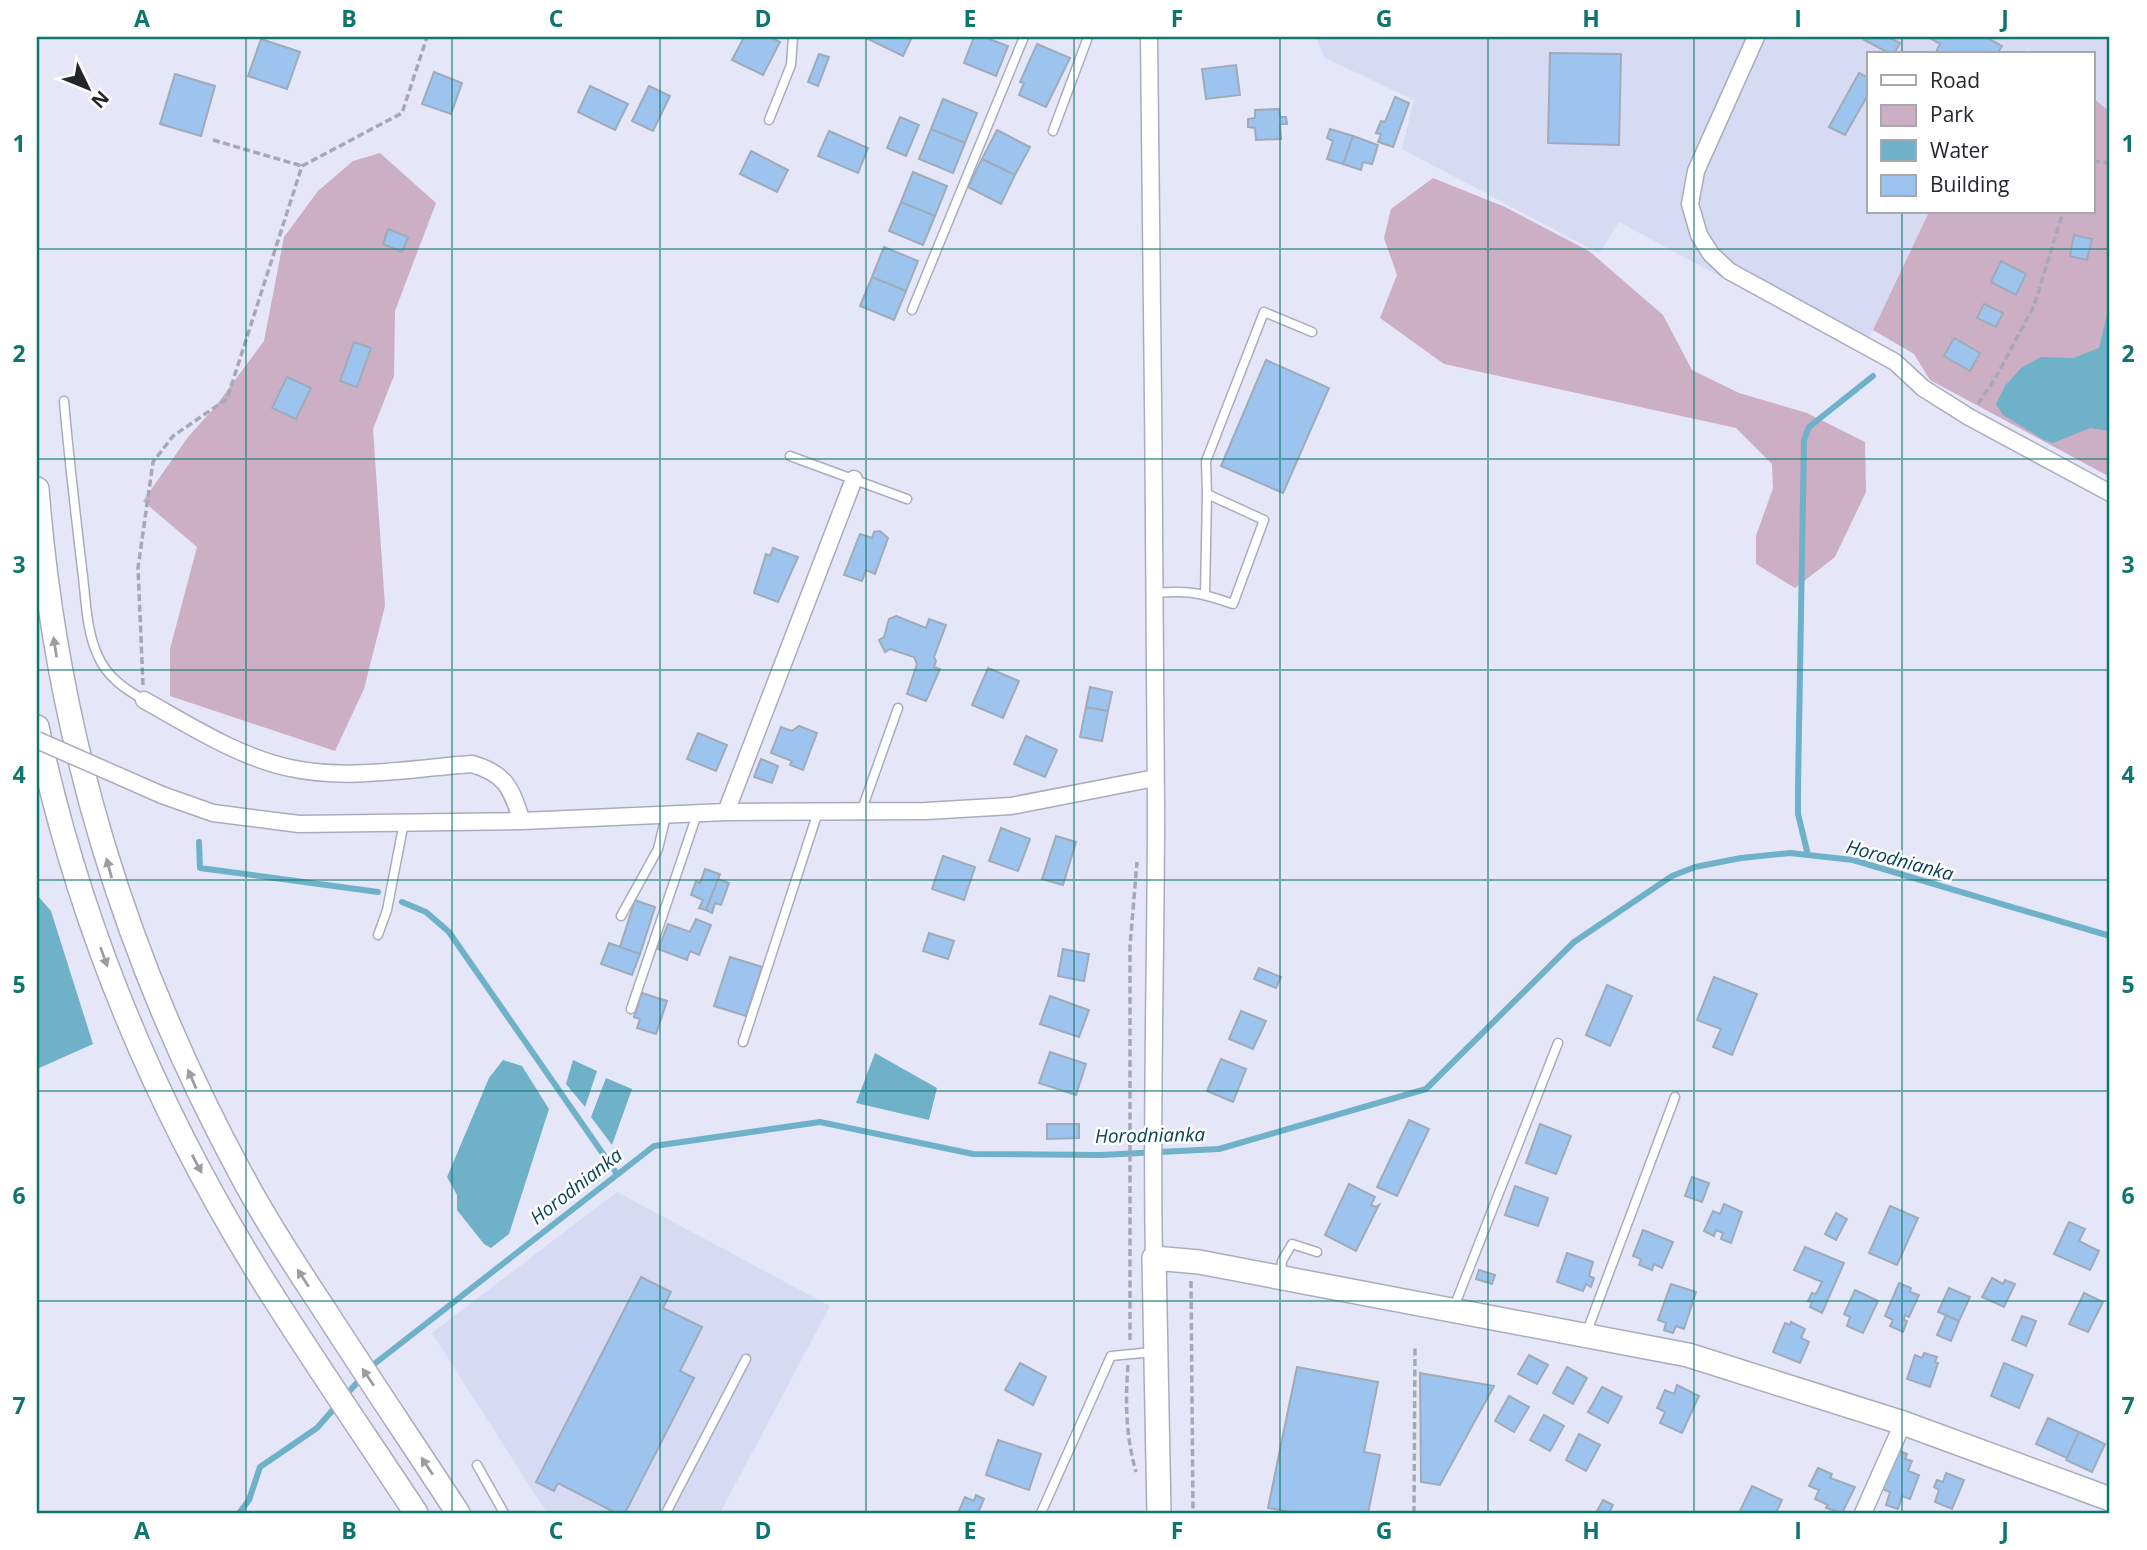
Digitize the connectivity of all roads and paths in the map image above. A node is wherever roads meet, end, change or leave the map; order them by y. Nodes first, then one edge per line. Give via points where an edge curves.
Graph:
1 (427, 37) edge
2 (793, 37) edge
3 (1024, 37) edge
4 (1088, 37) edge
5 (1149, 37) edge
6 (1756, 37) edge
7 (769, 120) dead end
8 (1053, 131) dead end
9 (213, 140) dead end
10 (302, 166) junction
11 (2062, 214) edge
12 (912, 310) dead end
13 (1312, 332) dead end
14 (64, 401) dead end
15 (1969, 417) junction
16 (790, 456) dead end
17 (854, 480) junction
18 (37, 489) edge
19 (2110, 493) edge
20 (1206, 494) junction
21 (907, 499) dead end
22 (1155, 593) junction
23 (1205, 594) junction
24 (144, 700) junction
25 (898, 708) dead end
26 (37, 727) edge
27 (37, 740) edge
28 (1155, 778) junction
29 (818, 812) junction
30 (861, 812) junction
31 (726, 813) junction
32 (697, 814) junction
33 (666, 816) junction
34 (522, 821) junction
35 (404, 822) junction
36 (1139, 854) dead end
37 (621, 915) dead end
38 (378, 936) dead end
39 (631, 1009) dead end
40 (743, 1042) dead end
41 (1558, 1043) dead end
42 (1675, 1097) dead end
43 (1130, 1180) dead end
44 (1317, 1252) dead end
45 (1154, 1258) junction
46 (1190, 1261) junction
47 (1280, 1279) junction
48 (1452, 1311) junction
49 (1585, 1336) junction
50 (1415, 1345) dead end
51 (1154, 1352) junction
52 (746, 1359) dead end
53 (1903, 1423) junction
54 (477, 1465) dead end
55 (2110, 1499) edge
56 (416, 1513) edge
57 (458, 1513) edge
58 (504, 1513) edge
59 (666, 1513) edge
60 (1041, 1513) edge
61 (1158, 1513) edge
62 (1193, 1513) edge
63 (1414, 1513) edge
64 (1863, 1513) edge

1 - 10 path via 402,113
2 - 7 lane via 791,65
3 - 12 lane
4 - 8 lane
5 - 22 street
6 - 15 street via 1696,171 1690,204 1699,235 1729,271 1895,362 1923,388
9 - 10 path
10 - 24 path via 227,399 173,436 153,463 138,568
11 - 15 path via 2035,306
13 - 20 lane via 1264,312 1206,461
14 - 24 lane via 89,626 106,669 122,687
15 - 19 street
16 - 17 lane
17 - 21 lane
17 - 31 street
57 -> 18 main road via 243,1178 156,998 118,896 88,789 56,652
20 - 23 lane
20 - 23 lane via 1264,520 1233,604
22 - 23 lane
22 - 28 street
24 - 34 street via 234,748 288,768 341,774 472,764 490,769 512,791
25 - 30 lane
26 -> 56 main road via 52,799 83,900 127,1019 177,1126 259,1274
27 - 35 street, bridge via 213,813 299,824
28 - 30 street via 1011,806
28 - 45 street
29 - 30 street
29 - 31 street
29 - 40 lane
31 - 32 street
32 - 33 street
32 - 39 lane
33 - 34 street
33 - 37 lane via 658,849
34 - 35 street
35 - 38 lane
36 - 43 path via 1129,946
41 - 48 lane
42 - 49 lane
44 - 47 lane via 1292,1244 1282,1261
45 - 46 main road
45 - 51 main road
46 - 47 main road
46 - 62 path
47 - 48 main road
48 - 49 main road
49 - 53 main road via 1688,1355
50 - 63 path
51 - 60 lane via 1111,1356
51 - 61 main road
52 - 59 lane
53 - 55 main road
53 - 64 street
54 - 58 lane

